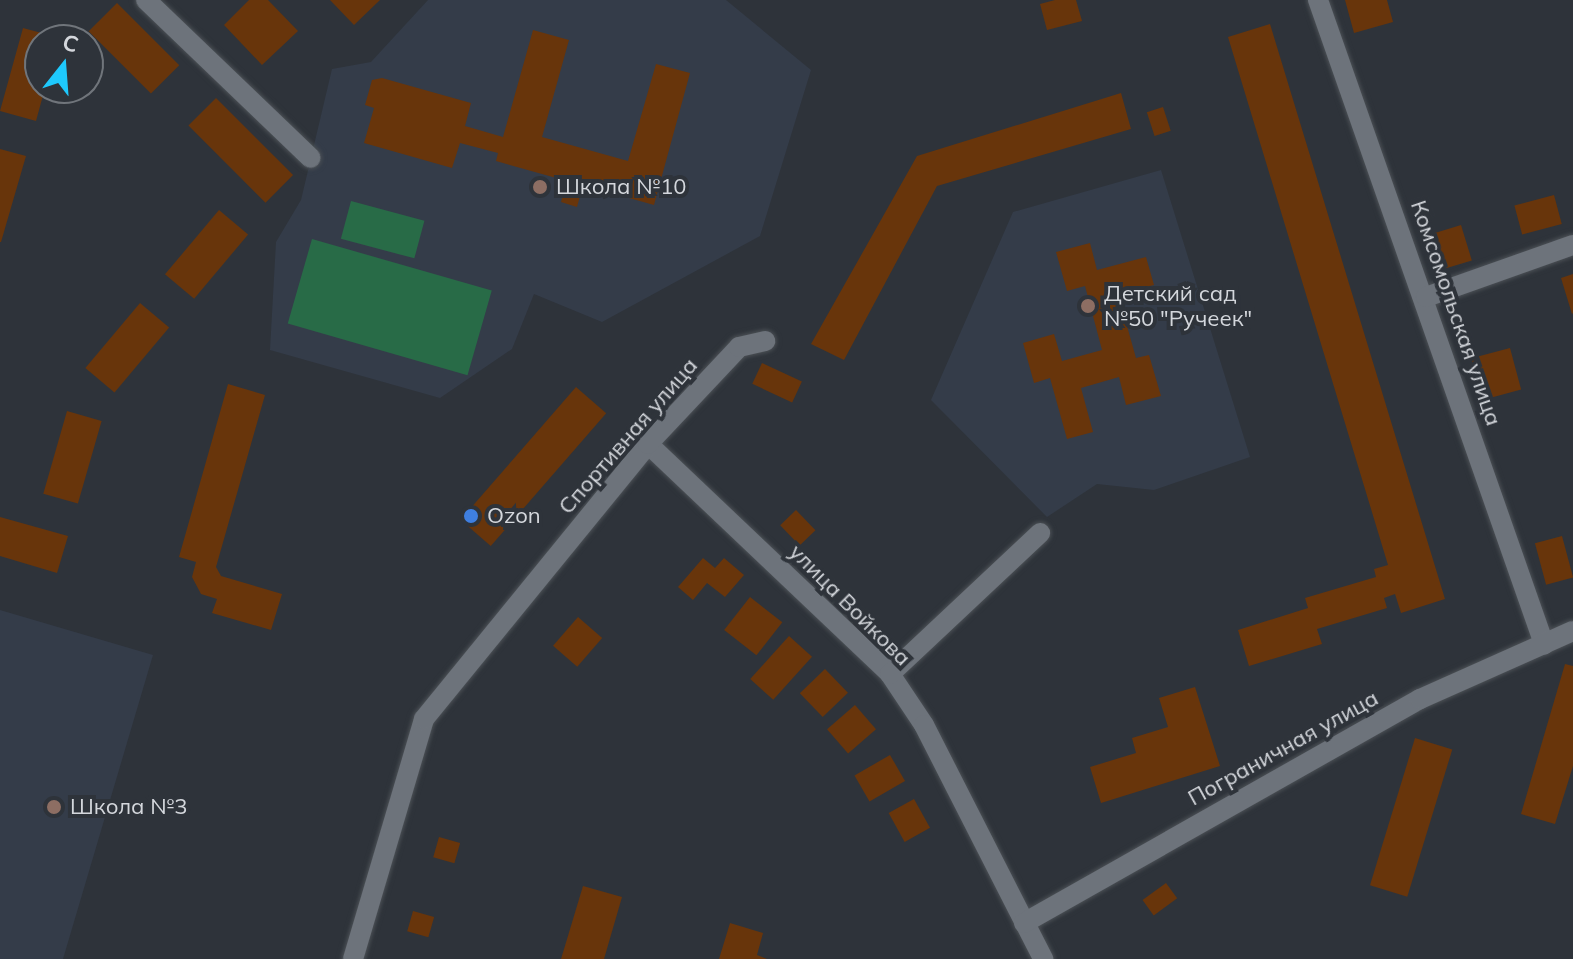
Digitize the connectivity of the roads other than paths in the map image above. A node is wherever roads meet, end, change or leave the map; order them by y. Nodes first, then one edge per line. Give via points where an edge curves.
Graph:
1 (146, 0) edge
2 (1318, 0) edge
3 (311, 158) dead end
4 (1573, 245) edge
5 (1426, 297) junction
6 (765, 341) dead end
7 (648, 444) junction
8 (1040, 533) dead end
9 (1573, 631) edge
10 (1544, 644) junction
11 (890, 674) junction
12 (1024, 923) junction
13 (353, 959) edge
14 (1043, 959) edge

1 - 3 street
2 - 5 street, Комсомольская улица
4 - 5 street
5 - 10 street, Комсомольская улица
6 - 7 street, Спортивная улица via 739,347
7 - 11 street, улица Войкова
7 - 13 street, Спортивная улица via 424,719
8 - 11 street
9 - 10 street, Пограничная улица
10 - 12 street, Пограничная улица via 1420,699
11 - 12 street, улица Войкова via 924,725
12 - 14 street, улица Войкова

